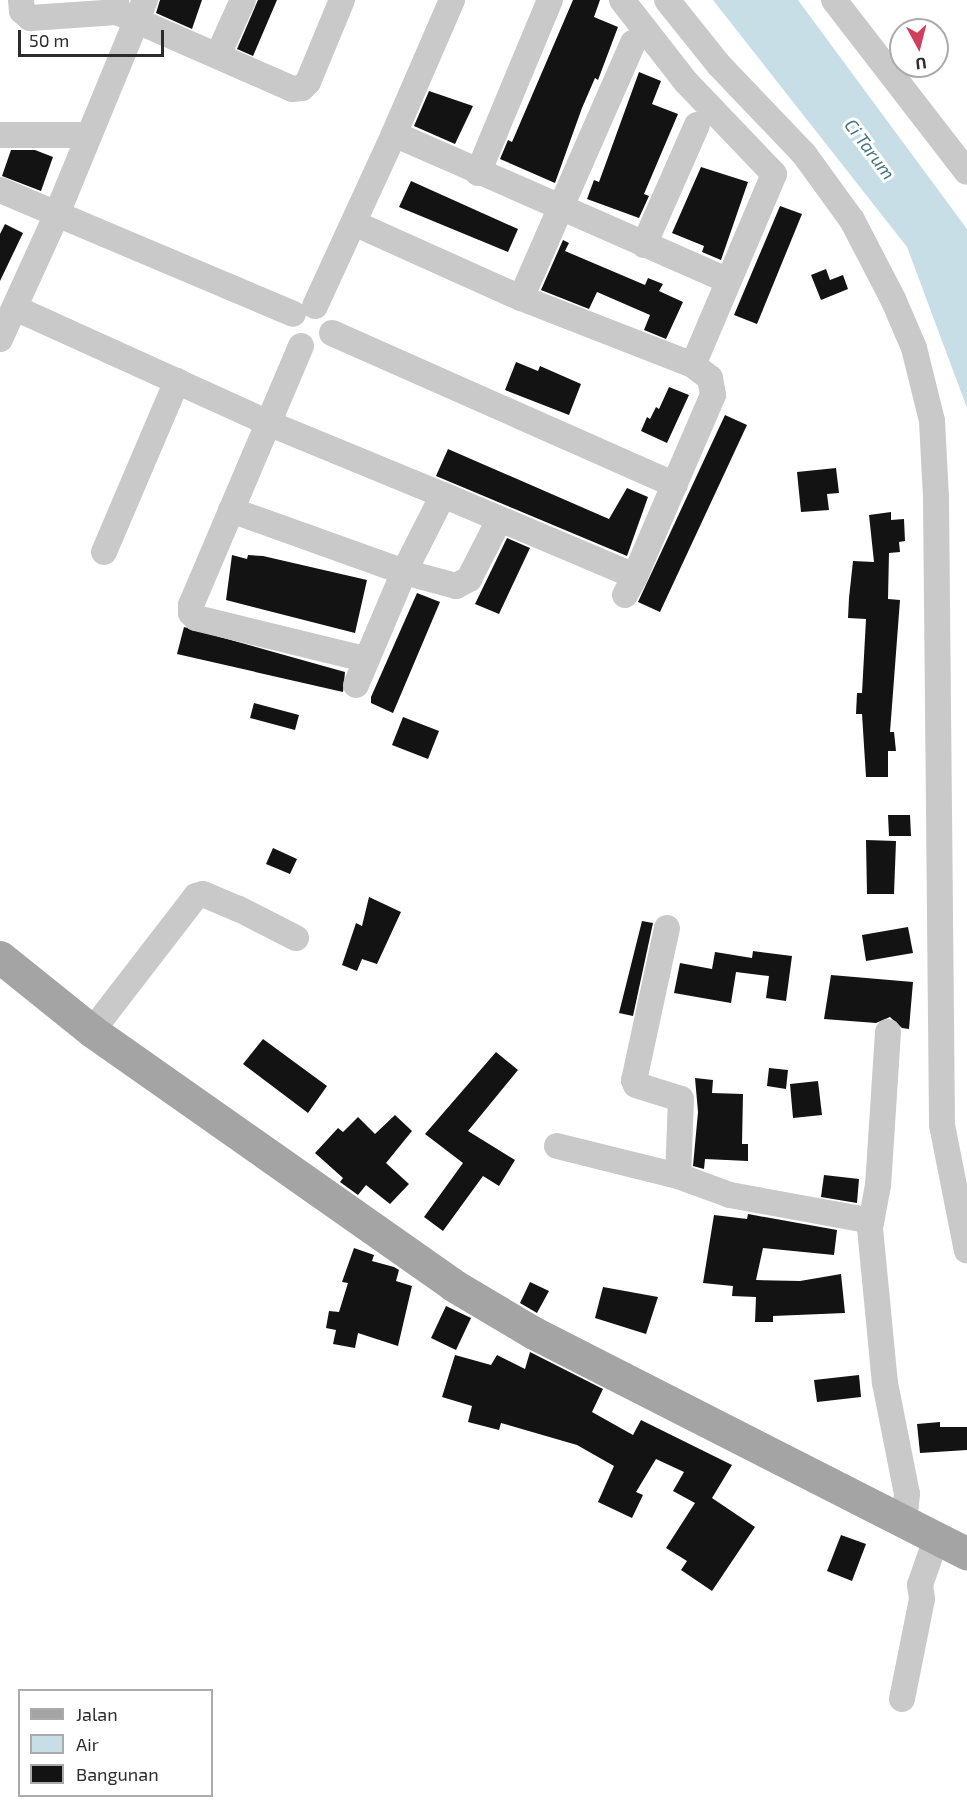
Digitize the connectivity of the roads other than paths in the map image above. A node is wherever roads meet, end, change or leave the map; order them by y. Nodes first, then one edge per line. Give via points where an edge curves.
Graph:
1 (21, 0) edge
2 (243, 0) edge
3 (342, 0) edge
4 (452, 0) edge
5 (550, 0) edge
6 (622, 0) edge
7 (667, 0) edge
8 (834, 0) edge
9 (129, 8) edge
10 (633, 43) dead end
11 (218, 55) junction
12 (697, 125) dead end
13 (394, 134) junction
14 (0, 135) edge
15 (88, 135) junction
16 (967, 172) edge
17 (478, 173) junction
18 (0, 190) edge
19 (561, 209) junction
20 (56, 216) junction
21 (356, 224) junction
22 (644, 245) junction
23 (727, 280) junction
24 (521, 298) junction
25 (304, 310) junction
26 (5, 325) edge
27 (332, 333) junction
28 (301, 346) junction
29 (693, 366) junction
30 (177, 381) junction
31 (268, 423) junction
32 (675, 485) junction
33 (443, 495) junction
34 (231, 510) junction
35 (499, 520) junction
36 (104, 552) dead end
37 (404, 572) junction
38 (364, 659) junction
39 (356, 685) dead end
40 (666, 928) dead end
41 (296, 938) dead end
42 (0, 957) edge
43 (92, 1031) junction
44 (888, 1032) dead end
45 (557, 1146) dead end
46 (678, 1176) junction
47 (871, 1221) junction
48 (967, 1251) edge
49 (904, 1522) junction
50 (936, 1539) junction
51 (967, 1554) edge
52 (902, 1699) dead end

1 - 9 street via 22,11 30,18
2 - 11 street
3 - 11 street via 302,88 292,88
4 - 13 street
5 - 17 street
6 - 23 street via 686,82 773,170 773,179
7 - 48 street via 719,65 804,154 852,220 914,348 932,421 942,1125
8 - 16 street
9 - 11 street
9 - 15 street
10 - 19 street
12 - 22 street
13 - 17 street
13 - 21 street
14 - 15 street
15 - 20 street
17 - 19 street
18 - 20 street
19 - 22 street
19 - 24 street
20 - 25 street
20 - 26 street
21 - 24 street
21 - 25 street
22 - 23 street
23 - 29 street
24 - 29 street
25 - 27 street via 331,318
25 - 28 street via 291,335
26 - 30 street
27 - 28 street via 316,348
27 - 32 street
28 - 31 street
29 - 32 street via 710,378 713,395
30 - 31 street
30 - 36 street
31 - 33 street
31 - 34 street
32 - 35 street via 630,586
33 - 35 street
33 - 37 street
34 - 37 street
34 - 38 street via 191,613 196,618
35 - 37 street via 462,585
37 - 38 street
38 - 39 street
40 - 46 street via 634,1080 636,1085 681,1099
41 - 43 street via 239,909 203,894 196,896
42 - 43 main road
43 - 49 main road via 453,1285 534,1334
44 - 47 street via 878,1185
45 - 46 street
46 - 47 street via 730,1195
47 - 49 street via 885,1383 907,1494
49 - 50 main road
50 - 51 main road
50 - 52 street via 920,1585 921,1599

